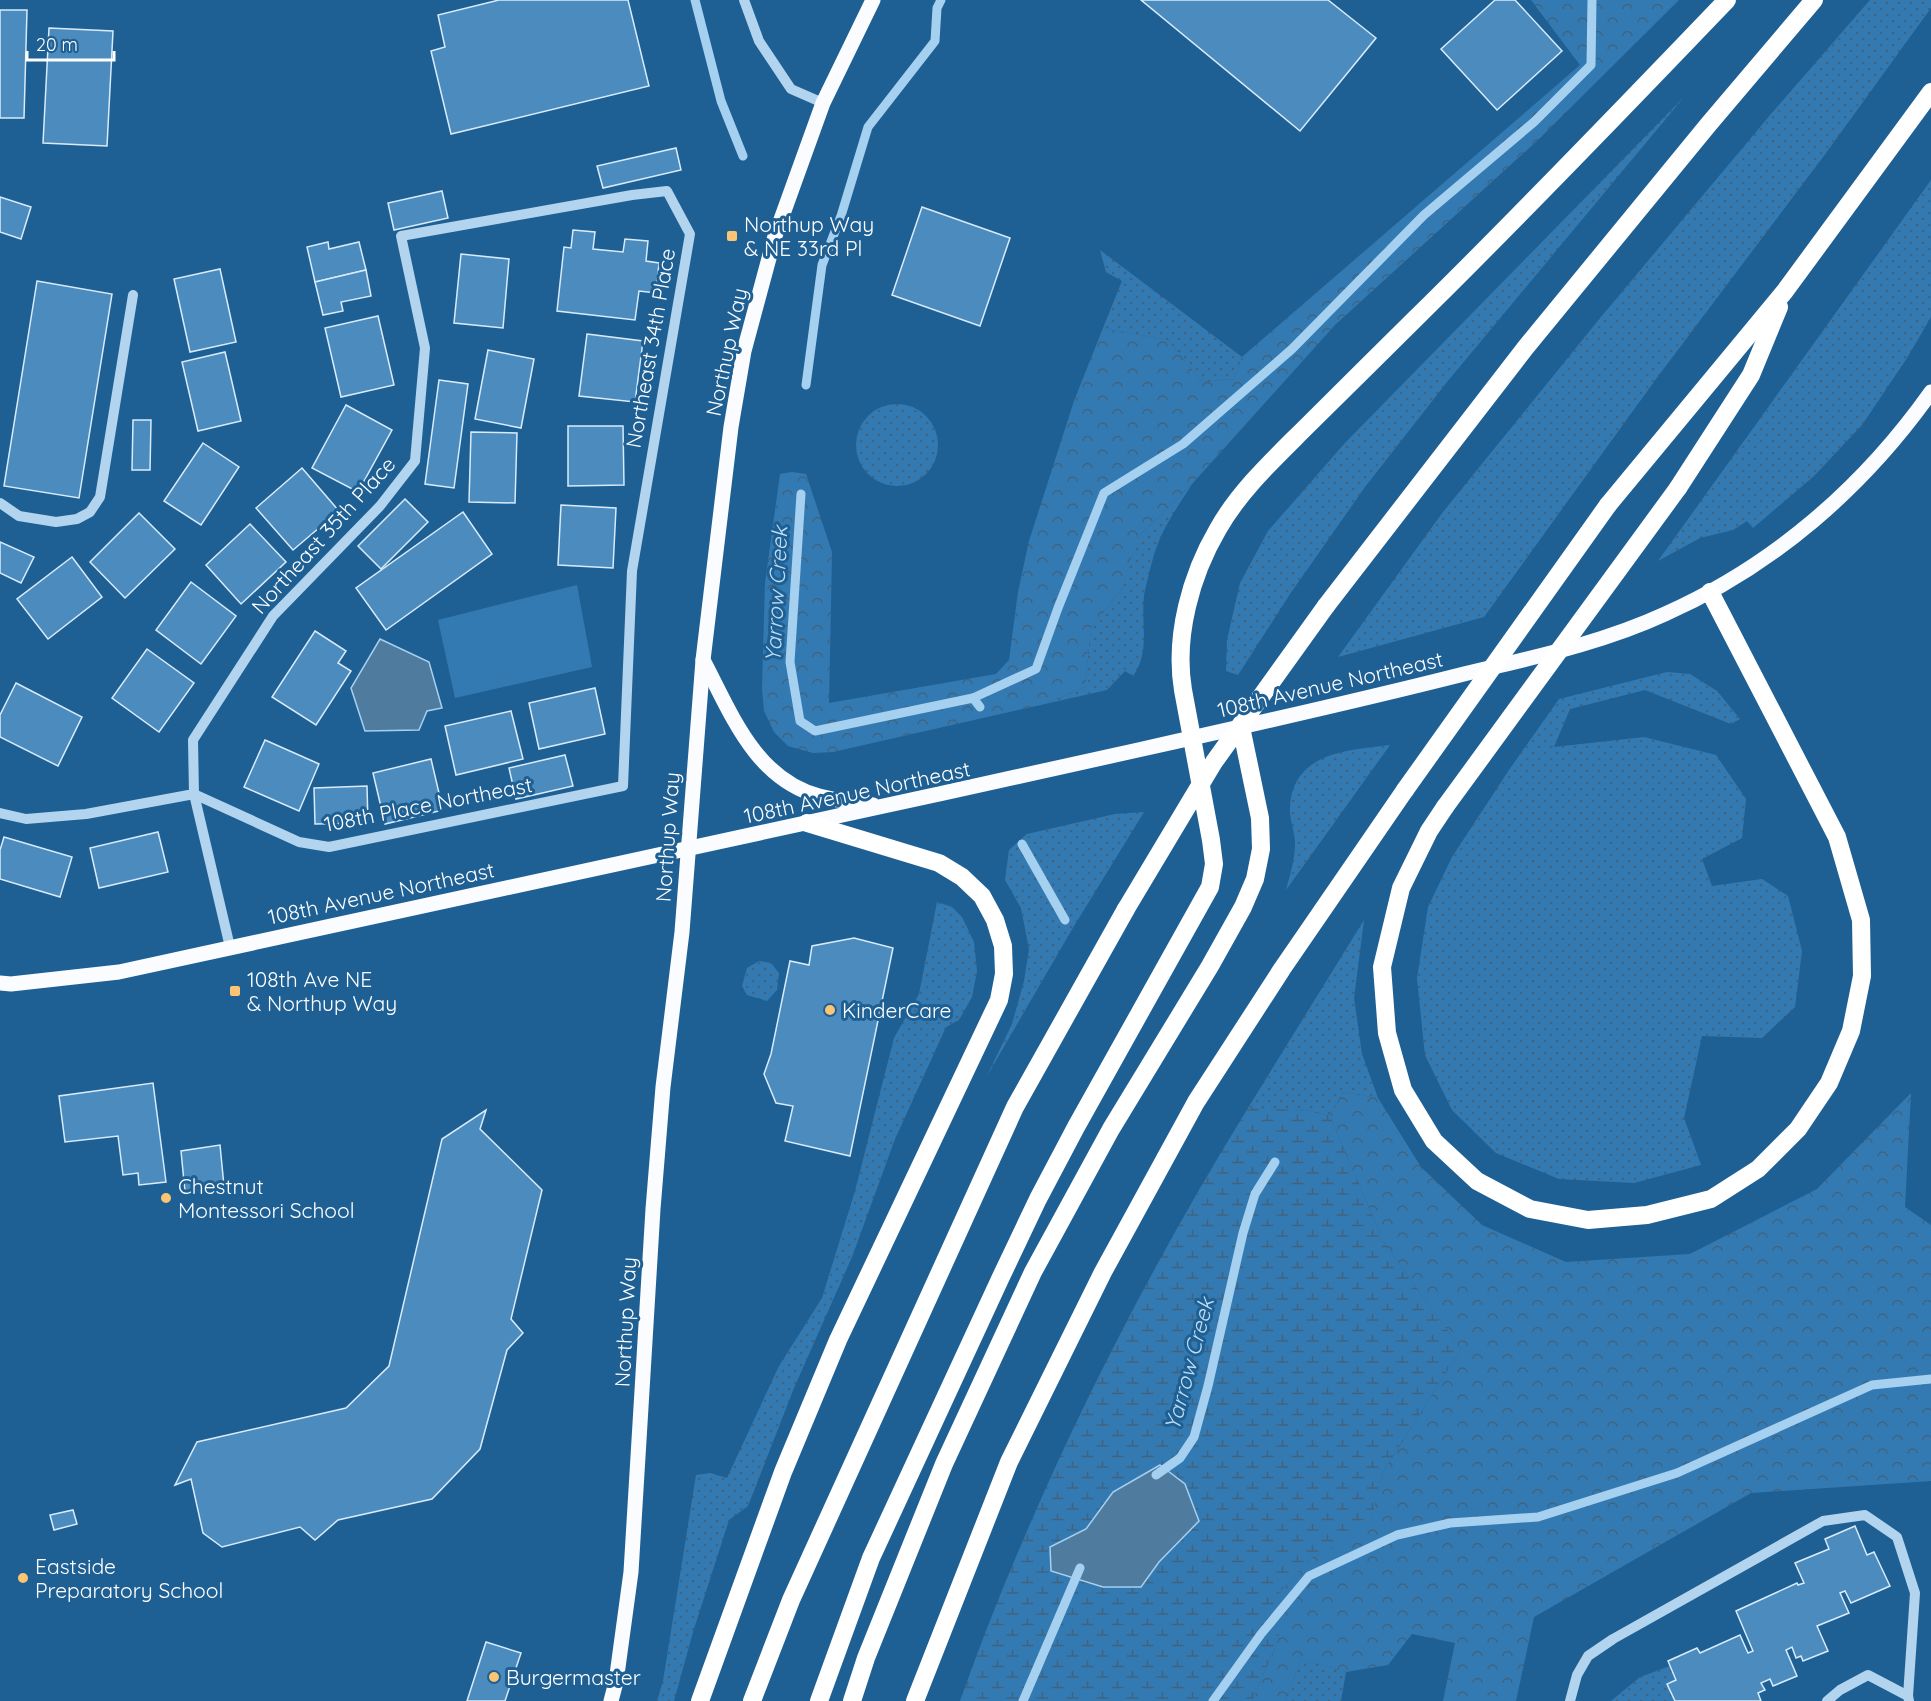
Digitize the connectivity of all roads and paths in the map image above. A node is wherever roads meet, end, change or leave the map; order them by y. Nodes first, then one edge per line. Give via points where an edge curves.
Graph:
1 (744, 0) edge
2 (873, 0) edge
3 (1727, 0) edge
4 (1814, 0) edge
5 (1931, 92) edge
6 (823, 103) junction
7 (401, 236) joint
8 (1785, 291) junction
9 (133, 295) dead end
10 (1931, 392) edge
11 (0, 503) edge
12 (1710, 592) junction
13 (703, 660) junction
14 (1241, 727) junction
15 (1192, 738) junction
16 (622, 786) joint
17 (194, 794) junction
18 (885, 807) junction
19 (0, 813) edge
20 (807, 823) junction
21 (688, 848) junction
22 (230, 947) junction
23 (0, 983) edge
24 (1908, 1698) edge
25 (611, 1701) edge
26 (700, 1701) edge
27 (752, 1701) edge
28 (819, 1701) edge
29 (852, 1701) edge
30 (915, 1701) edge
31 (1570, 1701) edge
32 (1827, 1701) edge

1 - 6 street via 759,41 791,89
2 - 6 main road, Northup Way
3 - 15 highway via 1531,205 1235,502 1203,556 1185,617 1181,674
4 - 27 highway, bridge via 1526,347 1326,606 1214,762 1015,1107 791,1600
5 - 8 highway
6 - 13 main road, Northup Way via 775,236 744,351
7 - 16 street, Northeast 34th Place via 666,191 690,234 632,571
7 - 17 street, Northeast 35th Place via 425,348 415,461 380,506 273,616 193,740
8 - 12 highway, bridge via 1751,375 1678,488 1445,807 1401,888 1382,967 1387,1032 1403,1090 1434,1141 1477,1181 1530,1209 1588,1220 1647,1215 1711,1199 1758,1169 1798,1129 1829,1083 1851,1031 1862,976 1861,920 1837,837
8 - 30 highway, bridge via 1608,505 1405,790 1196,1102 1103,1272 1009,1462
9 - 11 street via 100,497 90,512 77,519 56,522 19,516
10 - 12 main road, 108th Avenue Northeast via 1881,457 1837,501 1797,535
12 - 14 main road, 108th Avenue Northeast via 1667,614 1577,646
13 - 18 main road via 746,741 777,775 817,795
13 - 21 main road, Northup Way
14 - 15 main road, 108th Avenue Northeast
14 - 29 highway via 1260,818 1261,849 1255,879 1210,966 1111,1129 1033,1272 944,1464
15 - 18 main road, 108th Avenue Northeast
15 - 28 highway via 1214,864 1210,887 1038,1199 871,1558
16 - 17 street, 108th Place Northeast via 329,847 299,842
17 - 19 street via 86,814 26,819
17 - 22 street, Northeast 35th Place
18 - 20 main road, 108th Avenue Northeast
20 - 21 main road, 108th Avenue Northeast
20 - 26 highway via 939,863 962,877 995,920 1003,946 1004,974 999,1000 833,1351 783,1472
21 - 22 main road, 108th Avenue Northeast
21 - 25 main road, Northup Way via 653,1209 631,1572
22 - 23 main road, 108th Avenue Northeast via 119,972
24 - 31 street via 1915,1593 1897,1537 1865,1515 1823,1521 1613,1639 1588,1656
24 - 32 street via 1868,1675

